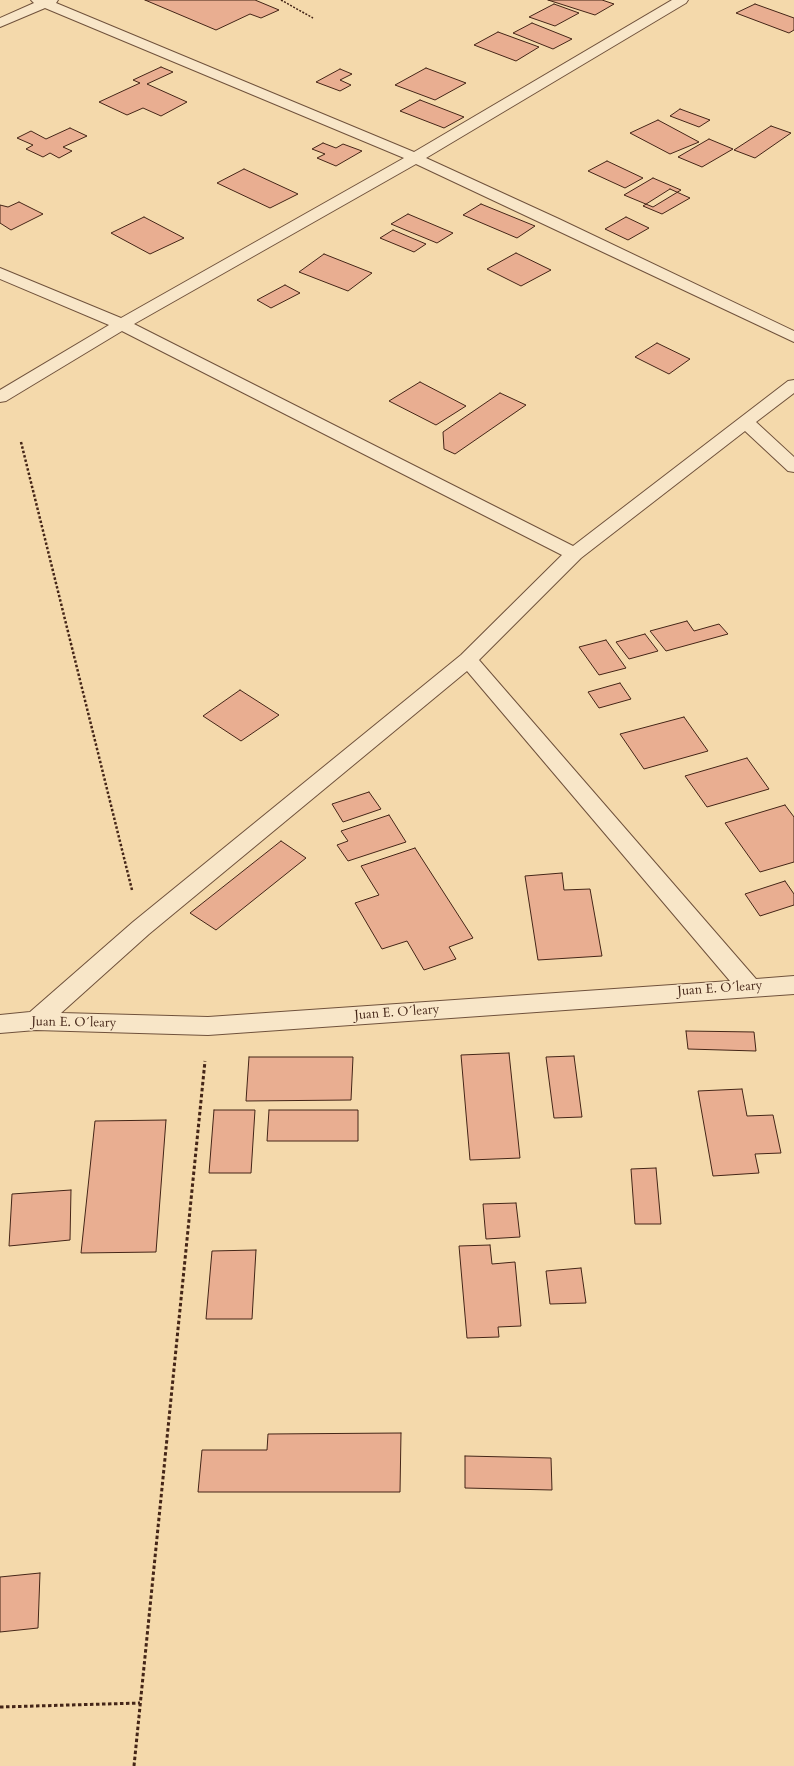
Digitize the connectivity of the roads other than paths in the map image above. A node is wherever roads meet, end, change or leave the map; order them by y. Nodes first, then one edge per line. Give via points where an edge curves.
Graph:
1 (681, 0) edge
2 (44, 1) edge
3 (0, 23) edge
4 (415, 158) junction
5 (0, 273) edge
6 (122, 324) junction
7 (794, 337) edge
8 (794, 386) edge
9 (0, 398) edge
10 (746, 422) junction
11 (794, 467) edge
12 (574, 554) junction
13 (468, 660) junction
14 (794, 985) edge
15 (749, 987) junction
16 (36, 1021) junction
17 (0, 1024) edge

1 - 4 street
2 - 3 street
2 - 4 street
4 - 6 street
4 - 7 street
5 - 6 street
6 - 9 street
6 - 12 street
8 - 10 street
10 - 11 street
10 - 12 street
12 - 13 street
13 - 15 street
13 - 16 street via 141,928
14 - 15 street, Juan E. O´leary
15 - 16 street, Juan E. O´leary via 208,1026
16 - 17 street, Juan E. O´leary

